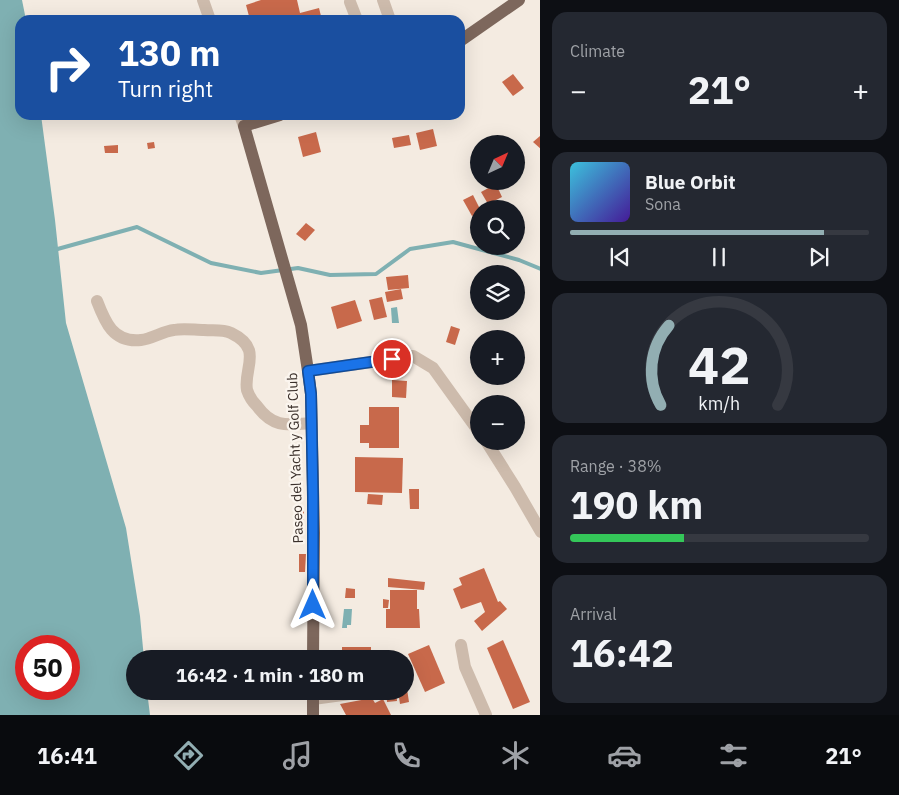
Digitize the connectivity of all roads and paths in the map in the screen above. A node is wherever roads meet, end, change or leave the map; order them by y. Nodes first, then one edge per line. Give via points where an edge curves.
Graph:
1 (204, 0) edge
2 (383, 0) edge
3 (519, 0) edge
4 (350, 2) dead end
5 (208, 15) edge
6 (355, 15) edge
7 (388, 15) edge
8 (465, 38) edge
9 (242, 120) edge
10 (97, 301) dead end
11 (308, 371) junction
12 (470, 419) edge
13 (311, 423) junction
14 (492, 450) edge
15 (535, 511) edge
16 (540, 532) edge
17 (461, 645) dead end
18 (313, 650) edge
19 (313, 700) edge
20 (313, 715) edge
21 (486, 715) edge

1 - 5 street
2 - 7 street
3 - 8 main road
4 - 6 street
9 - 11 main road, Paseo del Yacht y Golf Club via 301,325
10 - 13 street via 106,323 116,334 128,339 140,340 173,330 231,333 247,347 251,359 247,390 261,412 274,422 288,425
11 - 12 street via 413,356 433,368
11 - 13 main road, Paseo del Yacht y Golf Club
13 - 18 main road, Paseo del Yacht y Golf Club
14 - 15 street
15 - 16 street
17 - 21 street via 465,667
19 - 20 main road

